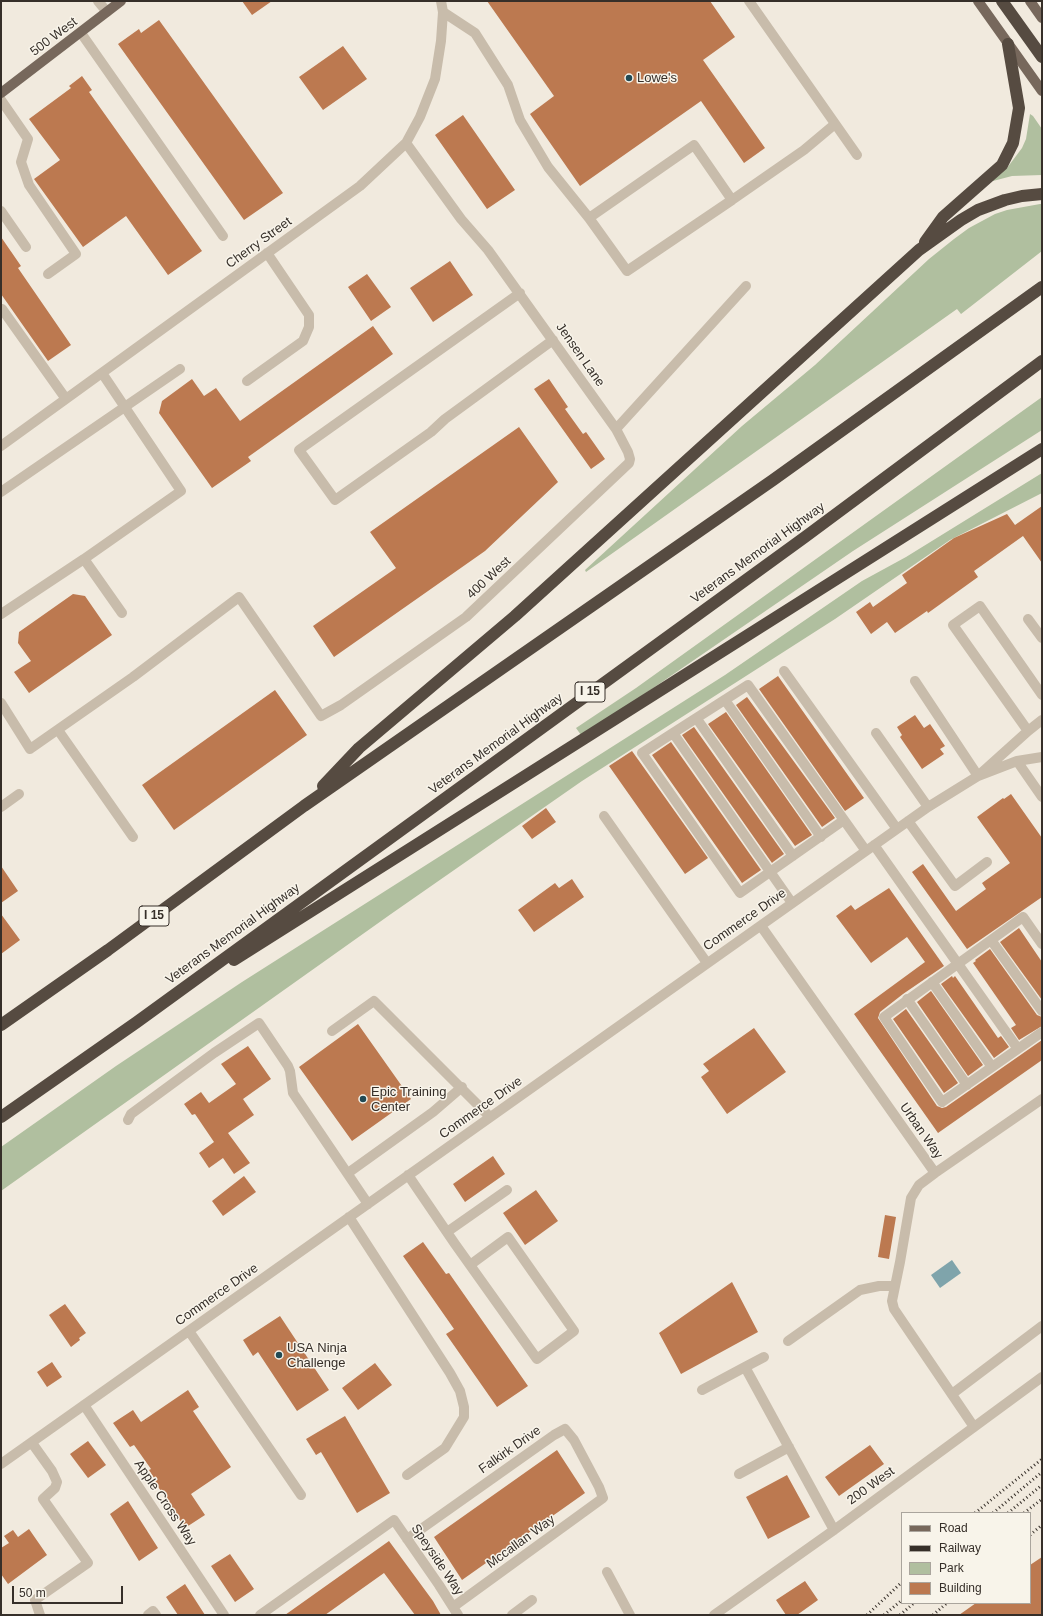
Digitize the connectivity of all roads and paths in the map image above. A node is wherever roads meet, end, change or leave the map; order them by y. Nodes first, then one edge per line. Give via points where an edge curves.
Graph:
1 (98, 1) edge
2 (122, 1) edge
3 (441, 1) edge
4 (749, 1) edge
5 (978, 1) edge
6 (1002, 1) edge
7 (1030, 1) edge
8 (107, 12) junction
9 (443, 12) junction
10 (1042, 18) edge
11 (81, 33) junction
12 (1008, 44) junction
13 (1042, 57) edge
14 (1042, 92) edge
15 (1, 93) edge
16 (1, 100) edge
17 (835, 124) junction
18 (406, 143) junction
19 (857, 155) dead end
20 (1042, 194) edge
21 (732, 200) junction
22 (1, 211) edge
23 (589, 218) junction
24 (223, 236) dead end
25 (26, 247) dead end
26 (920, 250) junction
27 (267, 253) junction
28 (48, 274) dead end
29 (746, 286) dead end
30 (1042, 287) edge
31 (520, 293) junction
32 (2, 309) dead end
33 (553, 340) junction
34 (1042, 361) edge
35 (180, 369) dead end
36 (102, 373) junction
37 (247, 381) dead end
38 (66, 399) junction
39 (125, 407) junction
40 (616, 429) junction
41 (1, 446) edge
42 (1042, 449) edge
43 (1, 492) edge
44 (84, 560) junction
45 (122, 613) dead end
46 (1, 614) edge
47 (1028, 619) dead end
48 (1042, 638) edge
49 (784, 670) dead end
50 (915, 681) dead end
51 (1042, 695) edge
52 (725, 700) junction
53 (1, 703) edge
54 (697, 719) junction
55 (1042, 720) edge
56 (58, 730) junction
57 (1028, 731) junction
58 (674, 733) junction
59 (876, 733) dead end
60 (1042, 757) edge
61 (1017, 761) junction
62 (978, 776) junction
63 (19, 794) dead end
64 (1042, 797) edge
65 (304, 806) junction
66 (1, 807) edge
67 (928, 807) junction
68 (604, 816) dead end
69 (844, 820) junction
70 (908, 821) junction
71 (897, 829) junction
72 (133, 837) dead end
73 (821, 837) junction
74 (870, 848) junction
75 (793, 856) junction
76 (987, 862) dead end
77 (770, 872) junction
78 (792, 903) junction
79 (760, 926) junction
80 (991, 940) junction
81 (1042, 944) edge
82 (958, 963) junction
83 (707, 964) junction
84 (932, 982) junction
85 (907, 999) junction
86 (1042, 1011) edge
87 (137, 1022) junction
88 (1, 1024) edge
89 (332, 1031) dead end
90 (1042, 1032) edge
91 (1018, 1048) junction
92 (992, 1067) junction
93 (967, 1085) junction
94 (462, 1087) junction
95 (1042, 1099) edge
96 (1, 1117) edge
97 (490, 1117) junction
98 (128, 1120) dead end
99 (348, 1173) junction
100 (935, 1173) junction
101 (408, 1175) junction
102 (507, 1190) dead end
103 (368, 1204) junction
104 (349, 1217) junction
105 (447, 1232) junction
106 (470, 1265) junction
107 (895, 1286) junction
108 (1042, 1326) edge
109 (189, 1331) junction
110 (788, 1341) dead end
111 (764, 1357) dead end
112 (745, 1367) junction
113 (1042, 1377) edge
114 (702, 1390) dead end
115 (952, 1394) junction
116 (84, 1405) junction
117 (974, 1427) junction
118 (32, 1443) junction
119 (789, 1447) junction
120 (1, 1464) edge
121 (739, 1474) dead end
122 (407, 1475) dead end
123 (301, 1495) dead end
124 (603, 1498) joint
125 (834, 1530) junction
126 (407, 1539) junction
127 (607, 1572) dead end
128 (532, 1600) dead end
129 (456, 1611) edge
130 (40, 1615) edge
131 (148, 1615) edge
132 (156, 1615) edge
133 (224, 1615) edge
134 (260, 1615) edge
135 (512, 1615) edge
136 (630, 1615) edge
137 (714, 1615) edge

1 - 8 street
2 - 8 main road, 500 West
3 - 9 street, Cherry Street
4 - 17 street
5 - 12 main road
6 - 13 highway
7 - 10 main road
8 - 11 main road, 500 West
9 - 18 street, Cherry Street via 434,79 420,117
9 - 23 street via 475,33 508,85 520,120 548,167
11 - 15 main road, 500 West
11 - 24 street
12 - 14 main road
12 - 26 highway via 1019,108 1014,143 1002,165 943,217
16 - 28 street via 28,139 21,162 28,185 76,254
17 - 19 street
17 - 21 street via 804,150
18 - 27 street, Cherry Street via 360,186
18 - 31 street, Jensen Lane via 461,219
20 - 26 highway via 1022,196 978,210
21 - 23 street via 627,271
21 - 23 street via 694,145
22 - 25 street
26 - 65 highway via 515,616 360,748
27 - 36 street, Cherry Street
27 - 37 street via 309,316 309,327 303,341
29 - 40 street
30 - 65 highway, I 15 via 773,480
31 - 33 street, Jensen Lane
31 - 33 street via 299,450 335,500
32 - 38 street
33 - 40 street, Jensen Lane
34 - 87 highway, Veterans Memorial Highway / I 15 via 798,542
35 - 39 street
36 - 38 street, Cherry Street
36 - 39 street
38 - 41 street, Cherry Street
39 - 43 street
39 - 44 street via 181,491
40 - 56 street, 400 West via 628,452 629,464 466,617 342,706 321,716 239,597
42 - 87 highway
44 - 45 street
44 - 46 street
47 - 48 street
49 - 71 street
50 - 62 street
51 - 57 street via 980,606 953,625
52 - 54 street
52 - 69 street via 748,685
52 - 73 street
53 - 56 street via 30,749
54 - 58 street
54 - 75 street
55 - 57 street, Commerce Drive
56 - 72 street
57 - 62 street, Commerce Drive
58 - 77 street
58 - 77 street via 642,753 740,893
59 - 67 street
60 - 61 street, Commerce Drive
61 - 62 street, Commerce Drive
61 - 64 street
62 - 67 street, Commerce Drive
63 - 66 street
65 - 88 highway, I 15
67 - 70 street, Commerce Drive
68 - 83 street
69 - 73 street
69 - 74 street
70 - 71 street, Commerce Drive
70 - 76 street via 954,886
71 - 74 street, Commerce Drive
73 - 75 street
74 - 78 street, Commerce Drive
74 - 82 street
75 - 77 street
77 - 78 street
78 - 79 street, Commerce Drive
79 - 83 street, Commerce Drive
79 - 100 street, Urban Way
80 - 81 street via 1023,917
80 - 82 street
80 - 86 street
82 - 84 street
82 - 91 street
83 - 97 street, Commerce Drive
84 - 85 street
84 - 92 street
85 - 93 street
85 - 93 street via 884,1017 942,1102
87 - 96 highway, Veterans Memorial Highway / I 15
89 - 94 street via 374,1000
90 - 91 street
91 - 92 street
92 - 93 street
94 - 97 street
94 - 99 street via 433,1112
95 - 100 street
97 - 101 street, Commerce Drive
98 - 99 street via 131,1114 259,1023 288,1066 292,1093
99 - 103 street
100 - 107 street, Urban Way via 919,1185 910,1198
101 - 103 street, Commerce Drive
101 - 105 street
102 - 105 street
103 - 104 street, Commerce Drive
104 - 109 street, Commerce Drive
104 - 122 street via 450,1373 460,1391 464,1407 464,1418 445,1448
105 - 106 street
106 - 106 street via 537,1359 574,1331 508,1237
107 - 110 street via 860,1290
107 - 115 street, Urban Way via 892,1300 894,1309
108 - 115 street
109 - 116 street, Commerce Drive
109 - 123 street
111 - 112 street
112 - 114 street
112 - 119 street
113 - 117 street, 200 West
115 - 117 street, Urban Way
116 - 118 street, Commerce Drive
116 - 133 street, Apple Cross Way
117 - 125 street, 200 West
118 - 120 street, Commerce Drive
118 - 130 street via 52,1471 56,1482 55,1488 43,1499 88,1563 35,1600
119 - 121 street
119 - 125 street
124 - 126 street, Falkirk Drive via 577,1446 565,1429
124 - 129 street, Mccallan Way
125 - 137 street, 200 West
126 - 129 street, Speyside Way
126 - 134 street, Speyside Way via 394,1520
127 - 136 street
128 - 135 street
131 - 132 street via 153,1611

